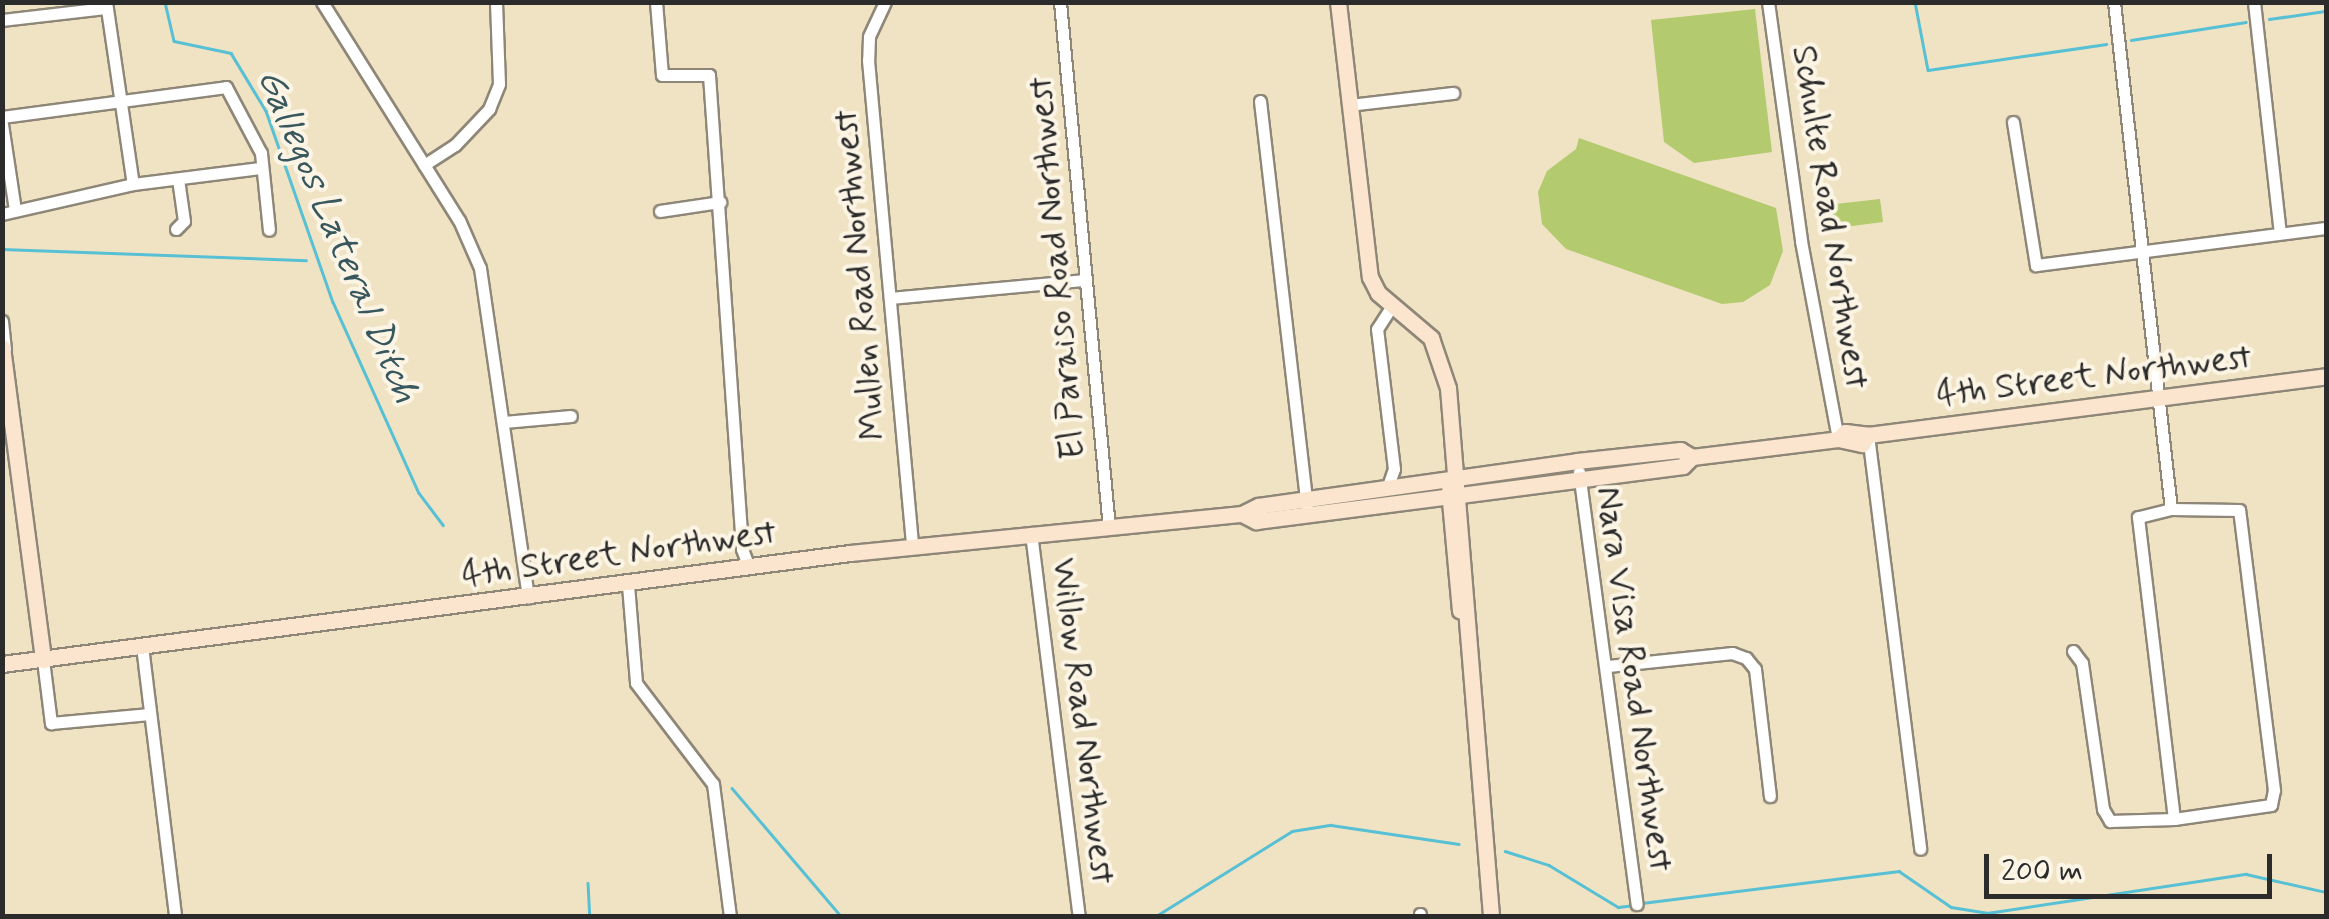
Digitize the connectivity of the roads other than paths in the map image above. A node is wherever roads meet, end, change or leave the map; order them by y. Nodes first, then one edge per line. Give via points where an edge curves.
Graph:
1 (322, 2) edge
2 (496, 2) edge
3 (656, 2) edge
4 (885, 2) edge
5 (1060, 2) edge
6 (1338, 2) edge
7 (1768, 2) edge
8 (2114, 2) edge
9 (2254, 2) edge
10 (106, 5) edge
11 (2, 20) edge
12 (1453, 93) dead end
13 (119, 100) junction
14 (1260, 101) dead end
15 (1350, 105) junction
16 (2, 120) edge
17 (2012, 122) dead end
18 (424, 165) junction
19 (261, 174) junction
20 (178, 179) junction
21 (133, 184) junction
22 (720, 202) junction
23 (660, 211) dead end
24 (9, 212) edge
25 (2326, 228) edge
26 (176, 229) dead end
27 (269, 230) dead end
28 (2280, 234) junction
29 (2142, 253) junction
30 (1086, 280) junction
31 (890, 298) junction
32 (1392, 306) junction
33 (2, 321) edge
34 (4, 348) edge
35 (2326, 376) edge
36 (2160, 397) junction
37 (571, 416) dead end
38 (504, 422) junction
39 (1868, 435) junction
40 (1838, 440) junction
41 (1578, 469) junction
42 (1453, 488) junction
43 (1387, 489) junction
44 (1307, 506) junction
45 (2170, 509) junction
46 (1109, 528) junction
47 (1031, 533) junction
48 (912, 546) junction
49 (750, 567) junction
50 (628, 585) junction
51 (528, 598) junction
52 (142, 646) junction
53 (2073, 651) dead end
54 (43, 660) junction
55 (2, 664) edge
56 (1608, 666) junction
57 (150, 714) junction
58 (1770, 796) dead end
59 (2174, 819) junction
60 (1920, 849) dead end
61 (1636, 904) dead end
62 (176, 916) edge
63 (730, 916) edge
64 (1079, 916) edge
65 (1490, 916) edge

1 - 18 street
2 - 18 street via 500,84 489,109 455,145
3 - 22 street via 662,75 709,75
4 - 31 street, Mullen Road Northwest via 869,37 868,60
5 - 30 street, El Paraiso Road Northwest
6 - 15 main road
7 - 40 street, Schulte Road Northwest via 1800,241
8 - 29 street
9 - 28 street
10 - 11 street
10 - 13 street
12 - 15 street
13 - 16 street
13 - 19 street via 226,86 262,153
13 - 21 street
14 - 44 street
15 - 32 main road via 1370,277
16 - 24 street
17 - 29 street via 2036,264
18 - 38 street via 480,268
19 - 20 street
19 - 27 street
20 - 21 street
20 - 26 street via 184,221
21 - 24 street
22 - 23 street
22 - 49 street via 742,550
25 - 28 street
28 - 29 street
29 - 36 street
30 - 31 street
30 - 46 street, El Paraiso Road Northwest
31 - 48 street, Mullen Road Northwest
32 - 42 main road via 1432,338 1442,372
32 - 43 street via 1377,336 1393,459
33 - 34 street
34 - 54 main road
35 - 36 main road, 4th Street Northwest
36 - 39 main road, 4th Street Northwest
36 - 45 street
37 - 38 street
38 - 51 street
39 - 40 main road, 4th Street Northwest via 1845,432
39 - 60 street, Schulte Road Northwest
40 - 41 main road, 4th Street Northwest via 1692,457 1683,466
41 - 42 main road, 4th Street Northwest
41 - 56 street, Nara Visa Road Northwest
42 - 43 main road, 4th Street Northwest
42 - 44 main road, 4th Street Northwest via 1342,510
42 - 65 main road via 1474,756 1469,770
43 - 44 main road, 4th Street Northwest
44 - 46 main road, 4th Street Northwest via 1256,521 1242,514
45 - 59 street via 2138,517
45 - 59 street via 2239,510 2274,790 2271,805
46 - 47 main road, 4th Street Northwest
47 - 48 main road, 4th Street Northwest
47 - 64 street, Willow Road Northwest
48 - 49 main road, 4th Street Northwest
49 - 50 main road, 4th Street Northwest
50 - 51 main road, 4th Street Northwest
50 - 63 street via 636,684 712,784
51 - 52 main road, 4th Street Northwest
52 - 54 main road, 4th Street Northwest
52 - 57 street
53 - 59 street via 2082,663 2103,810 2110,821
54 - 55 main road, 4th Street Northwest
54 - 57 street via 52,724
56 - 58 street via 1732,653 1746,658 1754,669
56 - 61 street, Nara Visa Road Northwest
57 - 62 street

